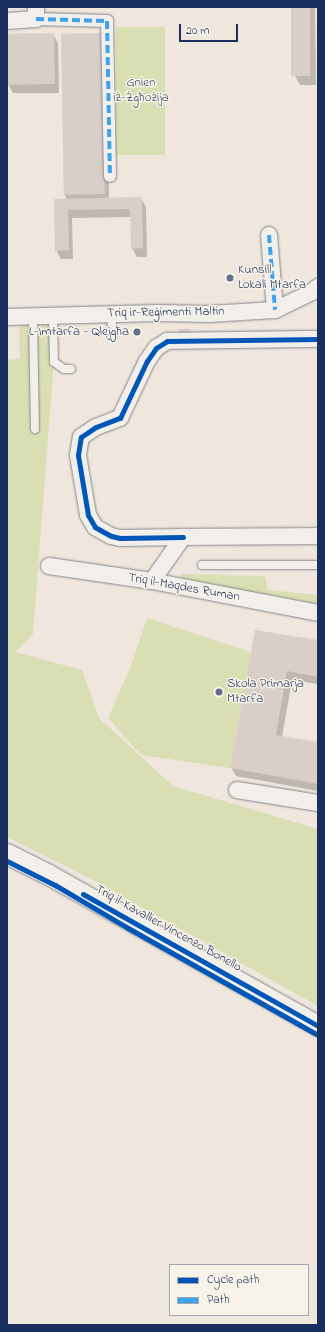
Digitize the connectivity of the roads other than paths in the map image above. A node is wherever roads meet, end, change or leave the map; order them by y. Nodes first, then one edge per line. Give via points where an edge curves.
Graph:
1 (36, 13) edge
2 (7, 21) edge
3 (110, 176) dead end
4 (269, 235) dead end
5 (318, 287) edge
6 (275, 310) junction
7 (112, 314) junction
8 (53, 316) junction
9 (7, 317) edge
10 (32, 317) junction
11 (113, 336) dead end
12 (318, 339) edge
13 (71, 369) dead end
14 (35, 429) dead end
15 (318, 536) edge
16 (184, 537) junction
17 (202, 565) dead end
18 (318, 565) edge
19 (49, 566) dead end
20 (152, 581) junction
21 (318, 613) edge
22 (237, 790) dead end
23 (318, 803) edge
24 (7, 854) edge
25 (318, 1026) edge

1 - 2 street
1 - 3 street via 108,22
4 - 6 street
5 - 6 street, Triq ir-Reġimenti Maltin
6 - 7 street, Triq ir-Reġimenti Maltin via 210,314
7 - 8 street, Triq ir-Reġimenti Maltin
7 - 11 lane
8 - 10 street, Triq ir-Reġimenti Maltin
8 - 13 lane via 54,362 64,369
9 - 10 street, Triq ir-Reġimenti Maltin
10 - 14 lane
12 - 16 street via 167,340 156,348 148,361 120,418 87,431 81,437 78,454 88,516 95,527 120,538
15 - 16 street
16 - 20 street
17 - 18 lane
19 - 20 street, Triq il-Maqdes Ruman
20 - 21 street, Triq il-Maqdes Ruman
22 - 23 street
24 - 25 street, Triq il-Kavallier Vincenzo Bonello

